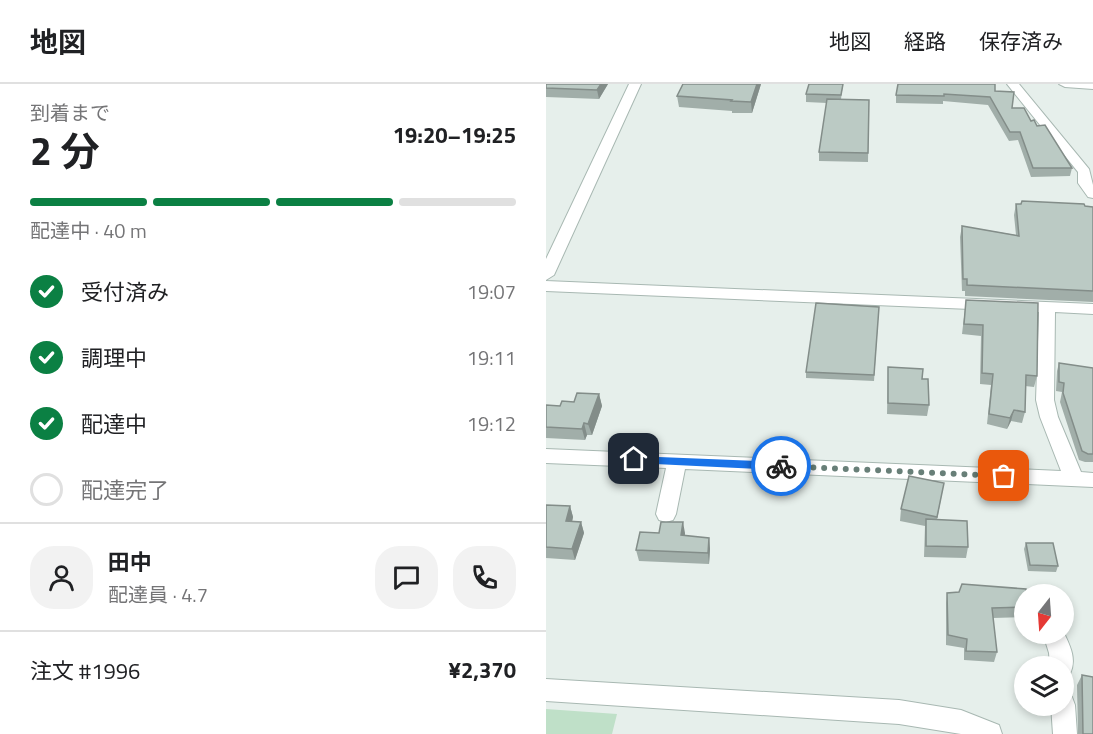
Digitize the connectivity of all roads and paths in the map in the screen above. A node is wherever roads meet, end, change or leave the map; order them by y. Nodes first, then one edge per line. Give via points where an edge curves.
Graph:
1 (634, 84) edge
2 (1013, 84) edge
3 (1065, 84) edge
4 (1093, 86) edge
5 (1093, 194) edge
6 (546, 275) edge
7 (546, 286) edge
8 (1047, 307) junction
9 (1093, 309) edge
10 (546, 456) edge
11 (677, 461) junction
12 (1083, 480) edge
13 (666, 514) dead end
14 (546, 690) edge
15 (1064, 716) edge
16 (976, 731) edge
17 (1065, 734) edge

1 - 6 street
2 - 5 street via 1084,172 1085,183
3 - 4 street
7 - 8 street
8 - 9 street
8 - 12 street via 1045,400 1049,417
10 - 11 street
11 - 12 street
11 - 13 street
14 - 16 street via 898,712
15 - 17 street

